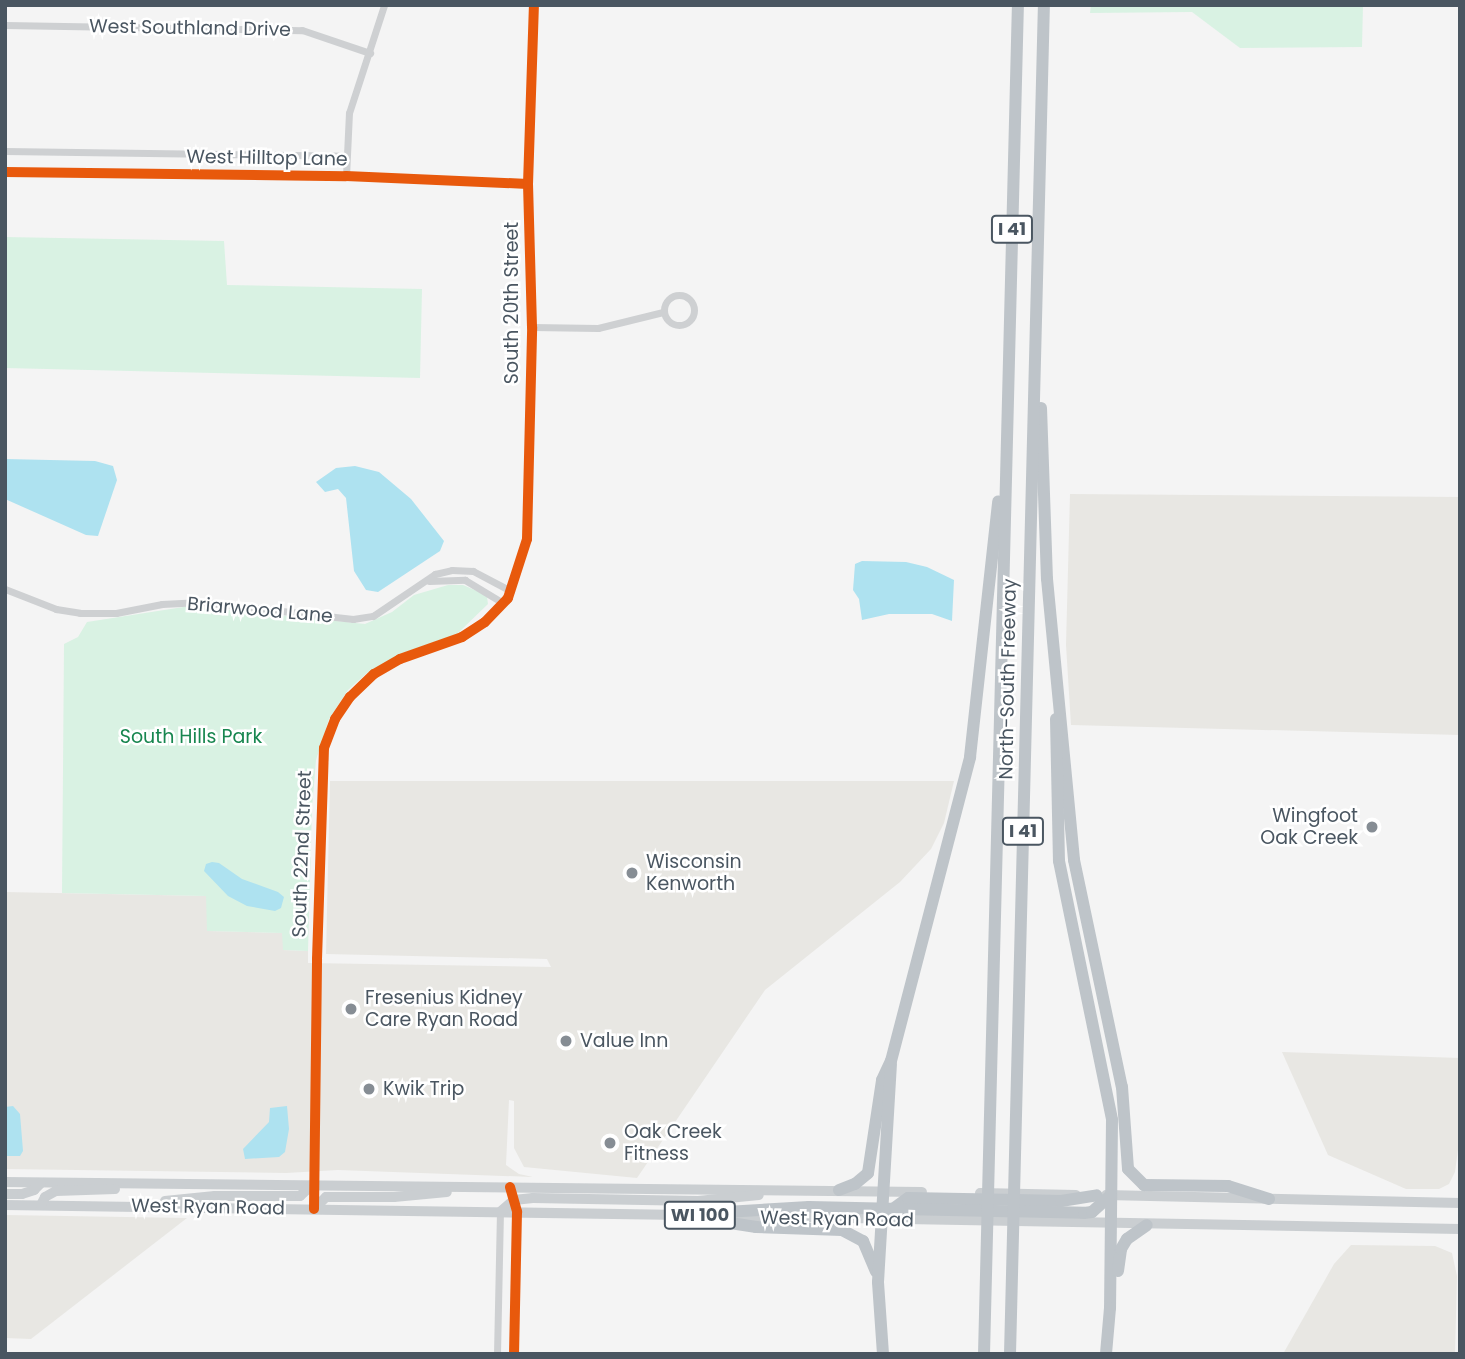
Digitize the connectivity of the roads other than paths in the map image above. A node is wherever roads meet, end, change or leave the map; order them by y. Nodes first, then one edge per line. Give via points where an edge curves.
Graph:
1 (384, 5) edge
2 (534, 5) edge
3 (1018, 5) edge
4 (1044, 5) edge
5 (5, 25) edge
6 (370, 53) junction
7 (5, 150) edge
8 (346, 156) junction
9 (5, 172) edge
10 (346, 176) junction
11 (528, 184) junction
12 (1036, 309) junction
13 (663, 312) junction
14 (532, 327) junction
15 (1006, 454) junction
16 (425, 582) junction
17 (5, 589) edge
18 (507, 597) junction
19 (1057, 691) junction
20 (891, 1061) junction
21 (5, 1182) edge
22 (41, 1183) junction
23 (146, 1183) junction
24 (313, 1184) junction
25 (467, 1186) junction
26 (510, 1187) junction
27 (789, 1190) junction
28 (839, 1190) junction
29 (885, 1191) junction
30 (5, 1194) edge
31 (1097, 1195) joint
32 (1111, 1195) junction
33 (1269, 1199) junction
34 (1460, 1203) edge
35 (5, 1205) edge
36 (41, 1205) junction
37 (138, 1206) junction
38 (516, 1206) junction
39 (960, 1206) junction
40 (1032, 1207) junction
41 (314, 1209) junction
42 (500, 1212) junction
43 (886, 1213) junction
44 (675, 1215) junction
45 (1111, 1224) junction
46 (1147, 1225) junction
47 (1460, 1229) edge
48 (878, 1282) junction
49 (497, 1354) edge
50 (514, 1354) edge
51 (883, 1354) edge
52 (984, 1354) edge
53 (1010, 1354) edge
54 (1107, 1354) edge

1 - 6 street
2 - 11 street, South 20th Street
3 - 15 highway, North-South Freeway / I 41
4 - 12 highway, North-South Freeway / I 41
5 - 6 street, West Southland Drive via 302,30
6 - 8 street via 349,113
7 - 8 street, West Hilltop Lane
8 - 10 street
9 - 10 street, West Hilltop Lane
10 - 11 street, West Hilltop Lane
11 - 14 street, South 20th Street
12 - 19 highway via 1047,579
12 - 53 highway, North-South Freeway / I 41
13 - 13 street via 671,323 684,324 694,314 694,304 677,294 665,302
13 - 14 street via 598,328
14 - 18 street, South 20th Street via 527,539
15 - 20 highway via 992,542 970,757
15 - 52 highway, North-South Freeway / I 41
16 - 17 street, Briarwood Lane via 373,616 353,619 201,602 80,613 56,609
16 - 18 street, Briarwood Lane via 465,580
16 - 18 street, Briarwood Lane via 452,570 473,571
18 - 24 street, South 22nd Street via 485,622 462,637 400,659 374,674 342,708 324,748
19 - 32 highway via 1059,861 1106,1077 1112,1120
19 - 33 highway via 1074,860 1122,1087 1128,1169 1144,1185 1228,1186
20 - 28 highway via 882,1080 868,1174
20 - 29 highway
21 - 22 main road, West Ryan Road / WI 100
22 - 23 main road, West Ryan Road / WI 100
22 - 30 main road via 34,1190
23 - 24 main road, West Ryan Road / WI 100
23 - 36 main road via 56,1191
24 - 25 main road, West Ryan Road / WI 100
24 - 37 main road via 300,1196 215,1196
24 - 41 street, South 22nd Street
25 - 26 main road, West Ryan Road / WI 100
25 - 41 main road via 394,1197 326,1197
26 - 27 main road, West Ryan Road / WI 100
26 - 38 street
27 - 28 main road, West Ryan Road / WI 100
27 - 38 main road via 698,1201
28 - 29 main road, West Ryan Road / WI 100
29 - 39 main road, West Ryan Road / WI 100
29 - 43 highway
31 - 32 main road
31 - 40 highway
32 - 33 main road
32 - 40 highway via 1091,1212
32 - 45 highway
33 - 34 main road
35 - 36 main road, West Ryan Road
36 - 37 main road, West Ryan Road
37 - 41 main road, West Ryan Road
38 - 42 main road
38 - 44 main road, WI 100
38 - 50 street
39 - 40 highway
39 - 40 main road, West Ryan Road / WI 100
39 - 43 main road, West Ryan Road / WI 100
39 - 43 highway via 908,1198
40 - 45 main road, West Ryan Road / WI 100
41 - 42 main road, West Ryan Road
42 - 49 street
43 - 44 highway via 809,1208
43 - 48 highway
44 - 48 highway via 756,1227 849,1232 863,1241 872,1256
45 - 46 main road, West Ryan Road / WI 100
45 - 54 highway
46 - 47 main road, West Ryan Road / WI 100
46 - 54 highway via 1127,1238 1121,1249 1114,1337
48 - 51 highway

